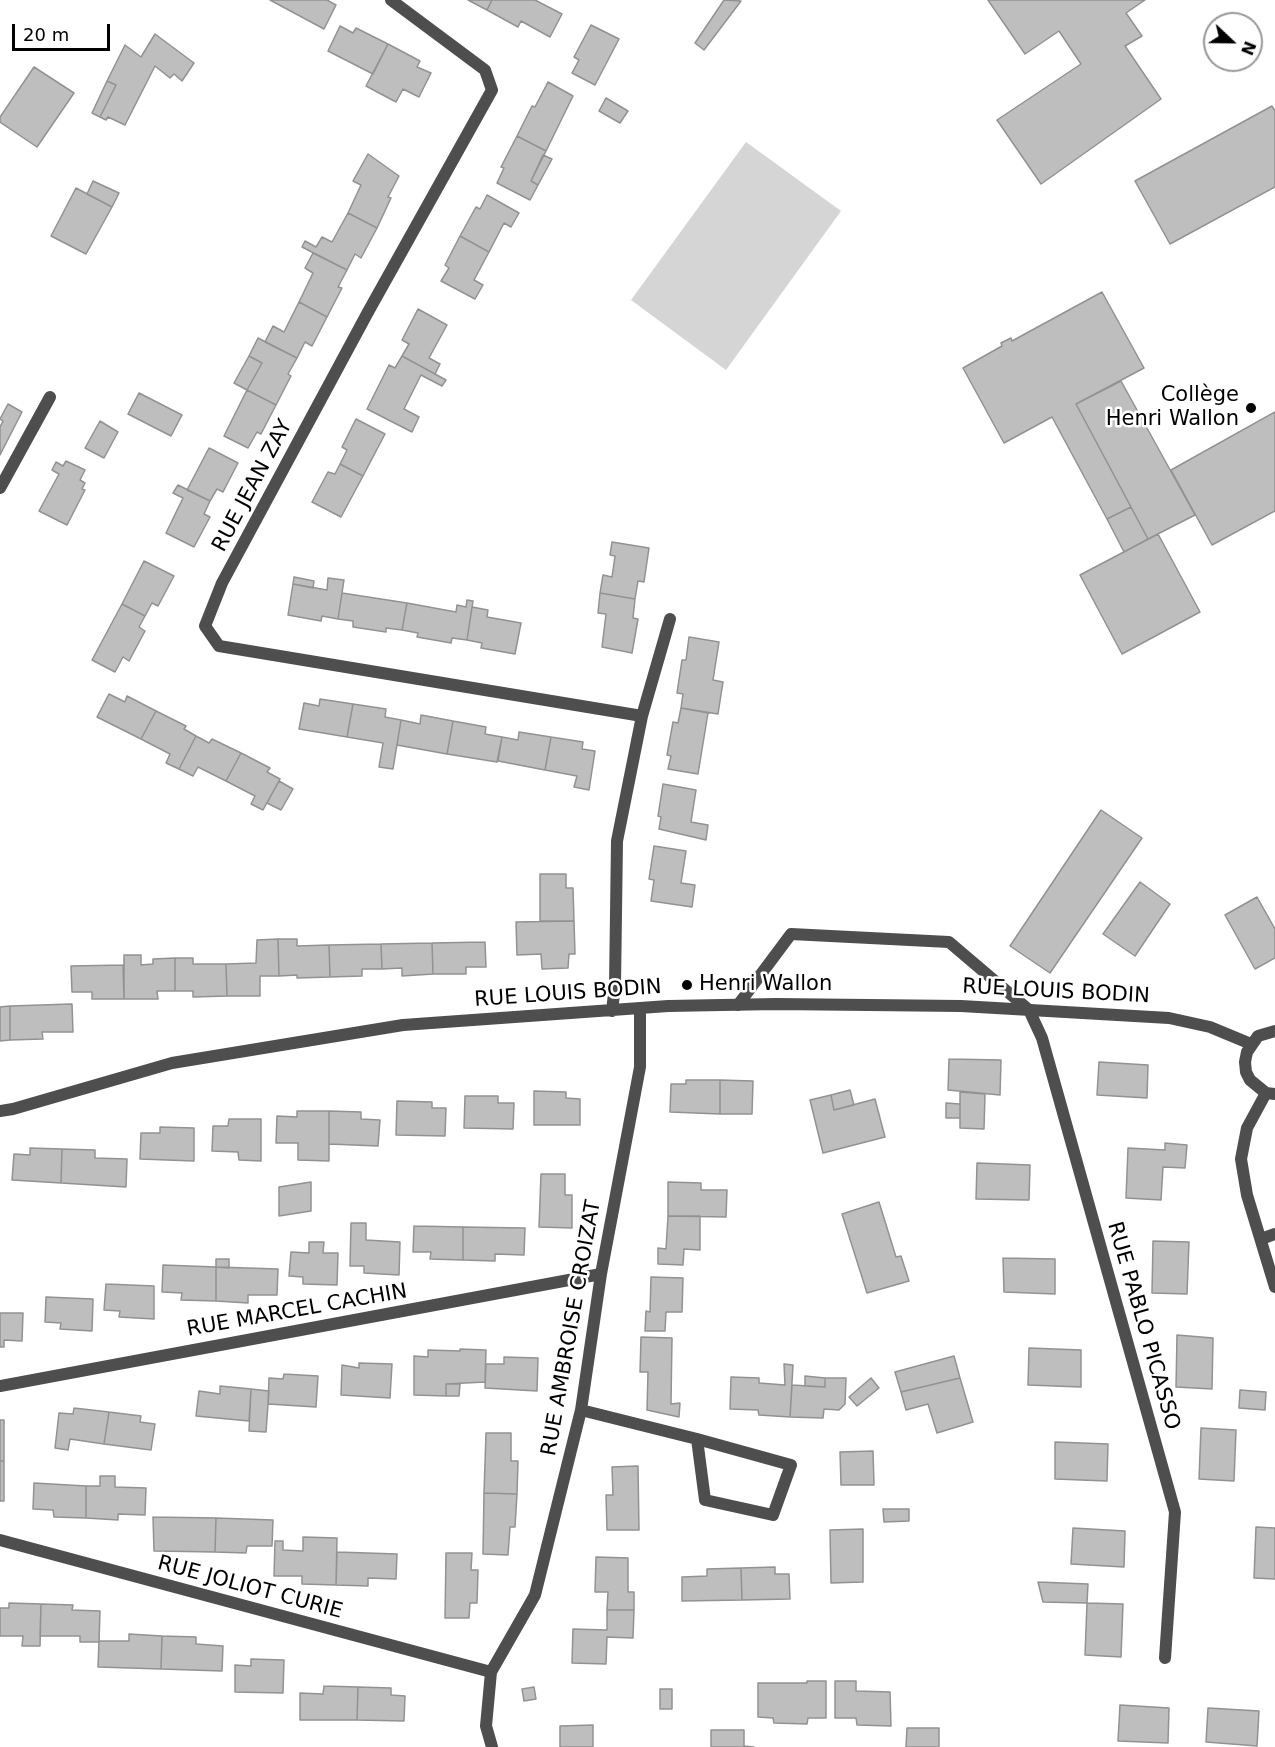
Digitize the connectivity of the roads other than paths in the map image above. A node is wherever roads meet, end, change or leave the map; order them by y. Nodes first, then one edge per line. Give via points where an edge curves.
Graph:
1 (391, 0) edge
2 (50, 397) dead end
3 (0, 488) edge
4 (670, 619) dead end
5 (642, 716) junction
6 (738, 1005) junction
7 (640, 1009) junction
8 (1029, 1010) junction
9 (612, 1011) junction
10 (1275, 1031) edge
11 (1251, 1044) junction
12 (1270, 1093) edge
13 (0, 1111) edge
14 (1275, 1234) edge
15 (1261, 1239) junction
16 (601, 1274) junction
17 (1275, 1287) edge
18 (0, 1386) edge
19 (581, 1410) junction
20 (697, 1439) junction
21 (0, 1540) edge
22 (1165, 1658) dead end
23 (490, 1672) junction
24 (492, 1747) edge

1 - 5 street, RUE JEAN ZAY via 485,70 492,90 234,562 205,626 219,646
2 - 3 street
4 - 5 street
5 - 9 street via 617,841
6 - 7 street, RUE LOUIS BODIN
6 - 8 street, RUE LOUIS BODIN
6 - 8 street via 791,934 950,942
7 - 9 street, RUE LOUIS BODIN
7 - 16 street, RUE AMBROISE CROIZAT via 640,1067
8 - 11 street, RUE LOUIS BODIN via 1169,1018 1210,1027
8 - 22 street, RUE PABLO PICASSO via 1042,1038 1174,1512
9 - 13 street, RUE LOUIS BODIN via 391,1027 172,1063
10 - 11 street via 1258,1036
11 - 12 street via 1246,1072 1250,1080
12 - 15 street via 1247,1128 1241,1159
14 - 15 street
15 - 17 street
16 - 18 street, RUE MARCEL CACHIN
16 - 19 street, RUE AMBROISE CROIZAT
19 - 20 street
19 - 23 street, RUE AMBROISE CROIZAT via 535,1595
20 - 20 street via 791,1465 773,1515 705,1500
21 - 23 street, RUE JOLIOT CURIE
23 - 24 street, RUE AMBROISE CROIZAT via 486,1726

